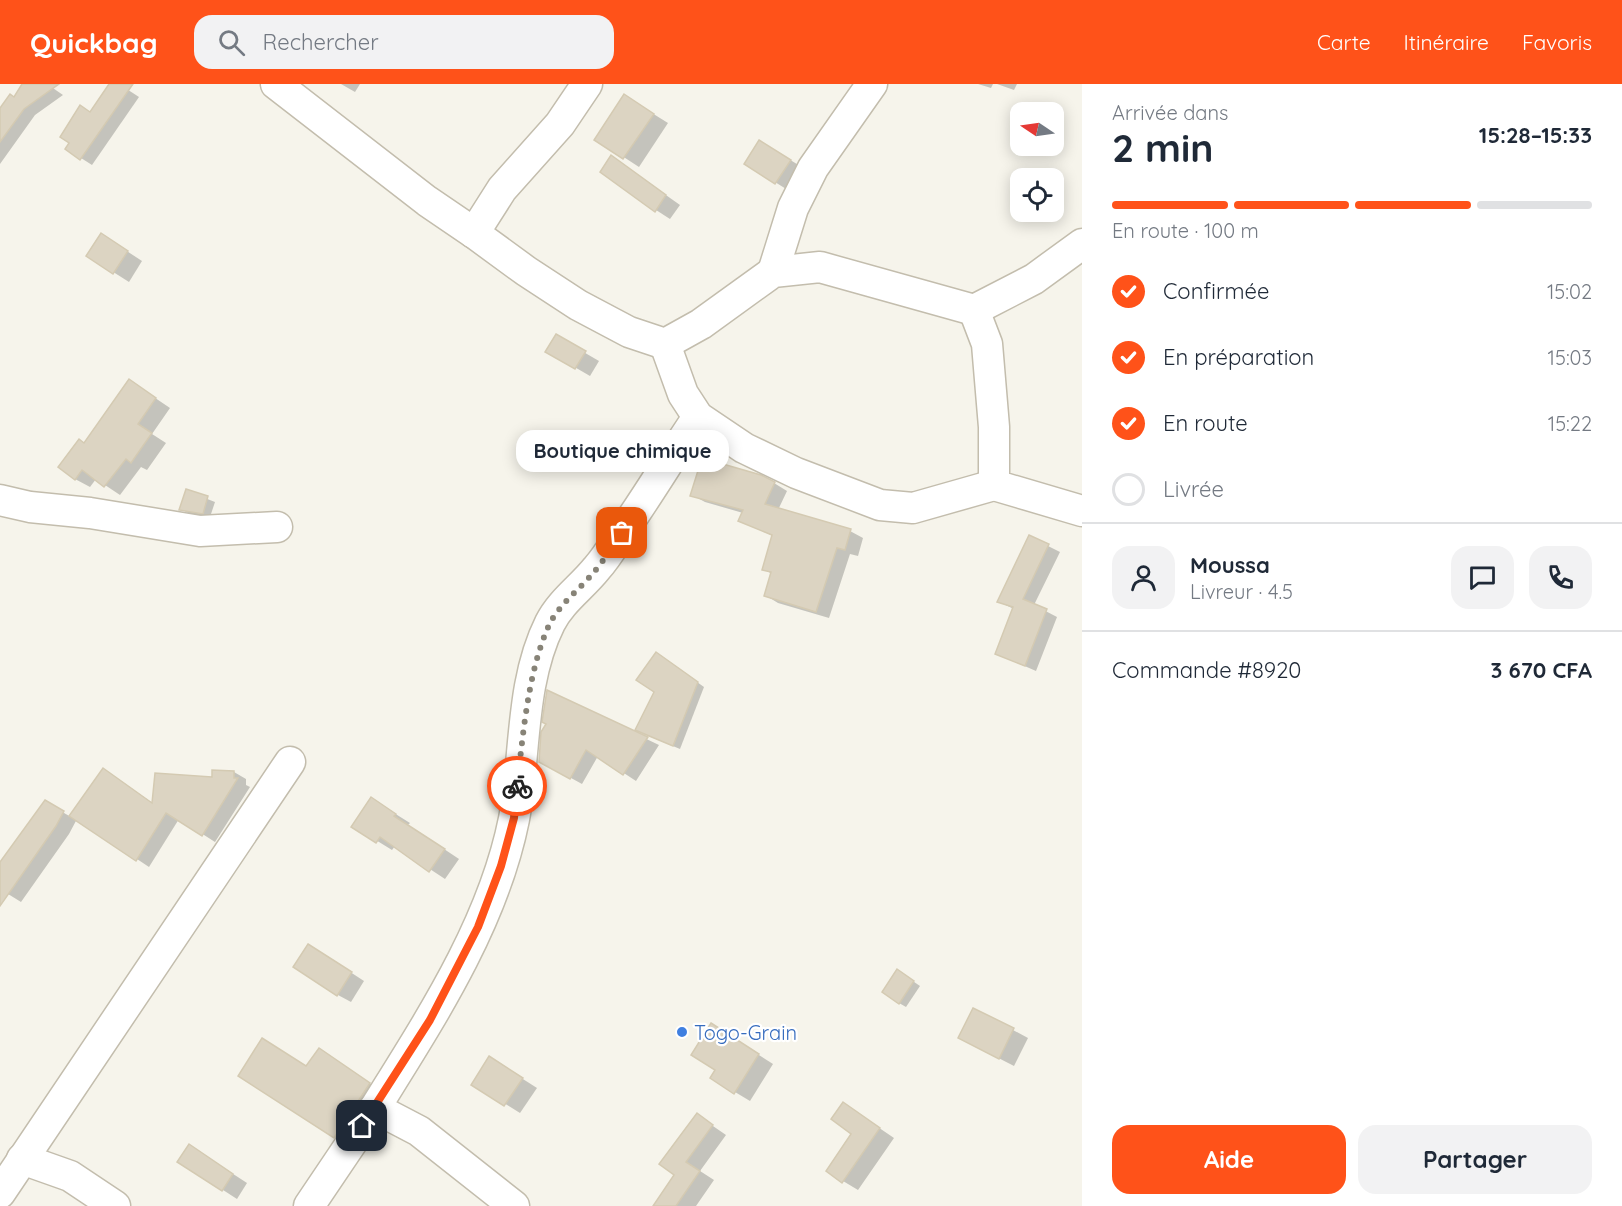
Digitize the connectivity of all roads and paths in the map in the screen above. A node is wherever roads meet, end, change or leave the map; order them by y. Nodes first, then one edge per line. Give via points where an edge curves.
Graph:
1 (276, 84) edge
2 (586, 84) edge
3 (872, 84) edge
4 (474, 233) junction
5 (1082, 244) edge
6 (773, 272) junction
7 (974, 310) junction
8 (665, 344) junction
9 (698, 417) junction
10 (994, 485) junction
11 (0, 500) edge
12 (1082, 511) edge
13 (277, 527) dead end
14 (290, 762) dead end
15 (375, 1108) junction
16 (22, 1159) junction
17 (0, 1193) edge
18 (115, 1206) edge
19 (309, 1206) edge
20 (514, 1206) edge

1 - 4 street
2 - 4 street via 560,124 502,189
3 - 6 street via 813,168 793,208
4 - 8 street via 578,306 629,332
5 - 7 street via 1034,279
6 - 7 street via 820,267
6 - 8 street via 701,324
7 - 10 street via 987,344
8 - 9 street via 683,393
9 - 10 street via 744,448 880,505 913,508
9 - 15 street via 598,568 550,623 537,660 523,731 514,818 501,866 478,927 430,1020
10 - 12 street
11 - 13 street via 200,531
14 - 16 street
15 - 19 street
15 - 20 street via 419,1131
16 - 17 street
16 - 18 street via 70,1176

